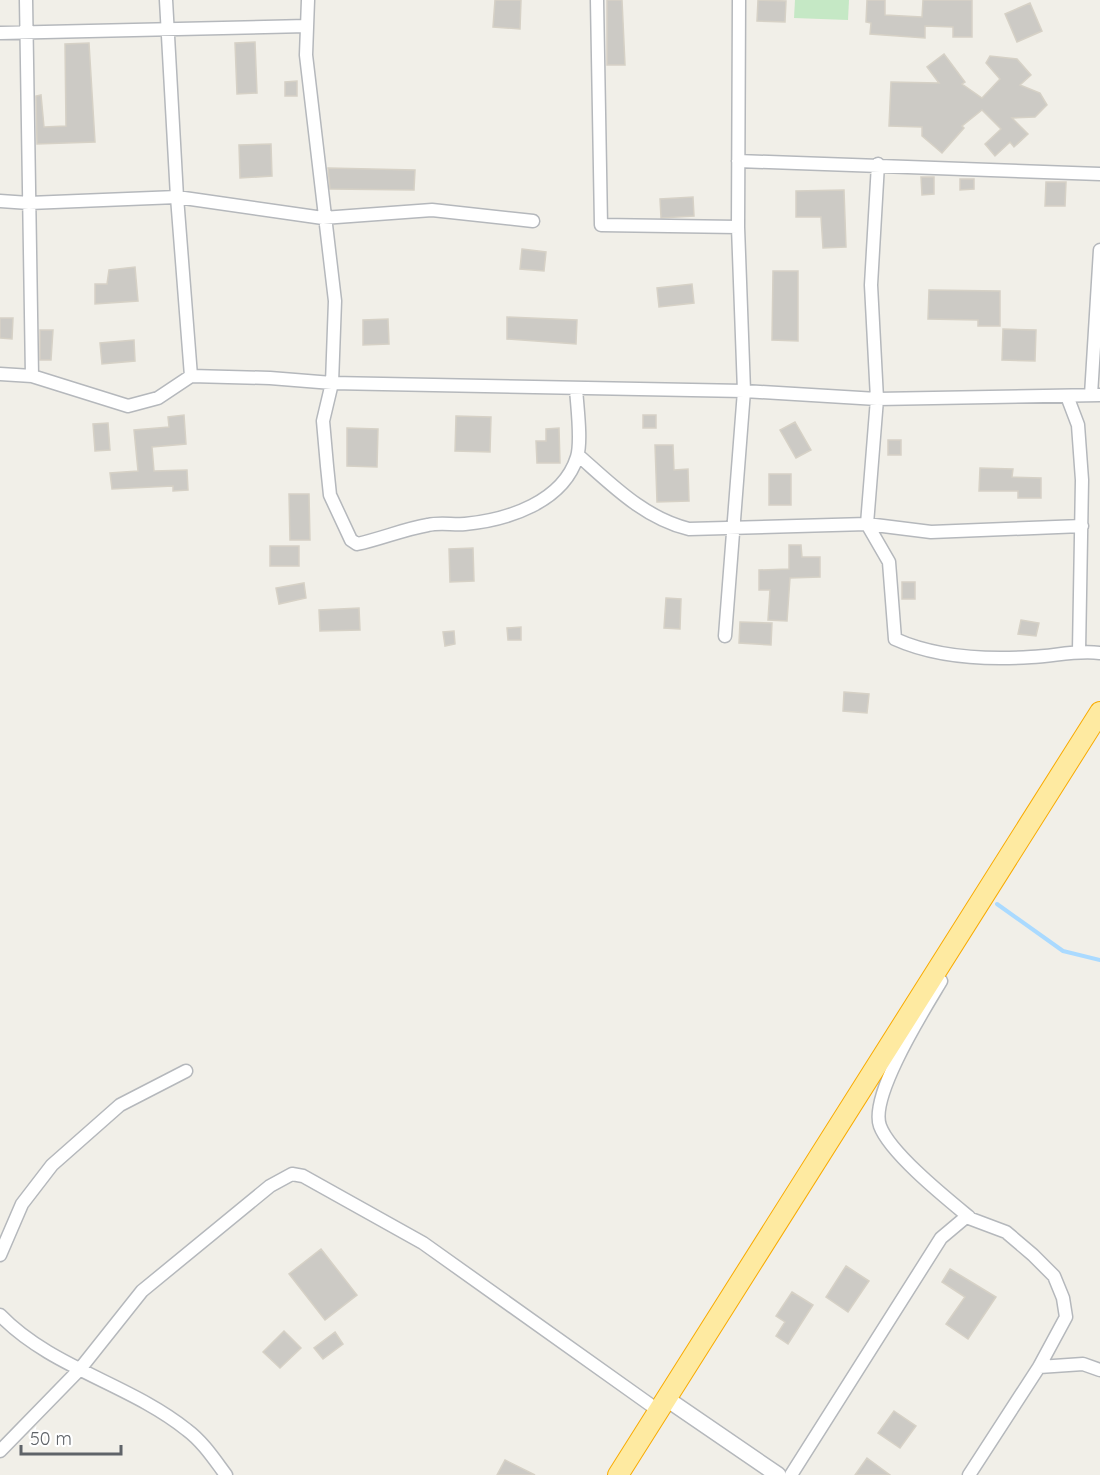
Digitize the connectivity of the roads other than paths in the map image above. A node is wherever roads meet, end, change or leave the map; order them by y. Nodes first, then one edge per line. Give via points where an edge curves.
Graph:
1 (26, 0) edge
2 (166, 0) edge
3 (308, 0) edge
4 (597, 0) edge
5 (739, 0) edge
6 (307, 26) junction
7 (168, 28) junction
8 (0, 33) edge
9 (27, 33) junction
10 (738, 161) junction
11 (878, 164) junction
12 (1100, 174) edge
13 (177, 198) junction
14 (0, 201) edge
15 (29, 203) junction
16 (323, 218) junction
17 (533, 221) dead end
18 (738, 226) junction
19 (1100, 250) edge
20 (0, 374) edge
21 (32, 376) junction
22 (191, 376) junction
23 (332, 383) junction
24 (576, 388) junction
25 (744, 391) junction
26 (1095, 395) edge
27 (1067, 396) junction
28 (877, 399) junction
29 (578, 455) junction
30 (867, 524) junction
31 (1082, 526) junction
32 (735, 529) junction
33 (725, 636) dead end
34 (1079, 651) junction
35 (1100, 653) edge
36 (1100, 712) edge
37 (962, 928) junction
38 (186, 1071) dead end
39 (969, 1217) junction
40 (0, 1256) edge
41 (0, 1315) edge
42 (1039, 1367) junction
43 (80, 1369) junction
44 (1100, 1370) edge
45 (663, 1405) junction
46 (0, 1450) edge
47 (226, 1475) edge
48 (618, 1475) edge
49 (778, 1475) edge
50 (791, 1475) edge
51 (969, 1475) edge

1 - 9 street
2 - 7 street
3 - 6 street
4 - 18 street via 601,225
5 - 10 street
6 - 7 street
6 - 16 street via 306,55
7 - 9 street
7 - 13 street
8 - 9 street
9 - 15 street
10 - 11 street
10 - 18 street
11 - 12 street
11 - 28 street via 871,285
13 - 15 street
13 - 16 street
13 - 22 street
14 - 15 street
15 - 21 street
16 - 17 street via 432,210
16 - 23 street via 334,301
18 - 25 street
19 - 26 street
20 - 21 street
21 - 22 street via 128,406 158,398
22 - 23 street
23 - 24 street
23 - 29 street via 323,421 330,495 341,523 357,544 431,524 466,524 512,515 554,492 569,478
24 - 25 street
24 - 29 street
25 - 28 street
25 - 32 street
26 - 27 street
27 - 28 street
27 - 31 street via 1078,425
28 - 30 street
29 - 32 street via 626,498 665,523 689,529
30 - 31 street via 931,532
30 - 32 street
30 - 34 street via 889,562 895,639 920,650 954,656 1032,657
31 - 34 street
32 - 33 street
34 - 35 street
36 - 37 highway
37 - 39 street via 956,958 910,1032 878,1115 880,1128 891,1142
37 - 45 highway
38 - 40 street via 120,1105 52,1165 22,1204
39 - 42 street via 1006,1232 1054,1276 1066,1317
39 - 50 street via 961,1219 941,1238
41 - 43 street via 19,1335
42 - 44 street via 1083,1364
42 - 51 street
43 - 45 street via 142,1291 270,1186 292,1174 303,1176 423,1243
43 - 46 street
43 - 47 street via 188,1430
45 - 48 highway
45 - 49 street

